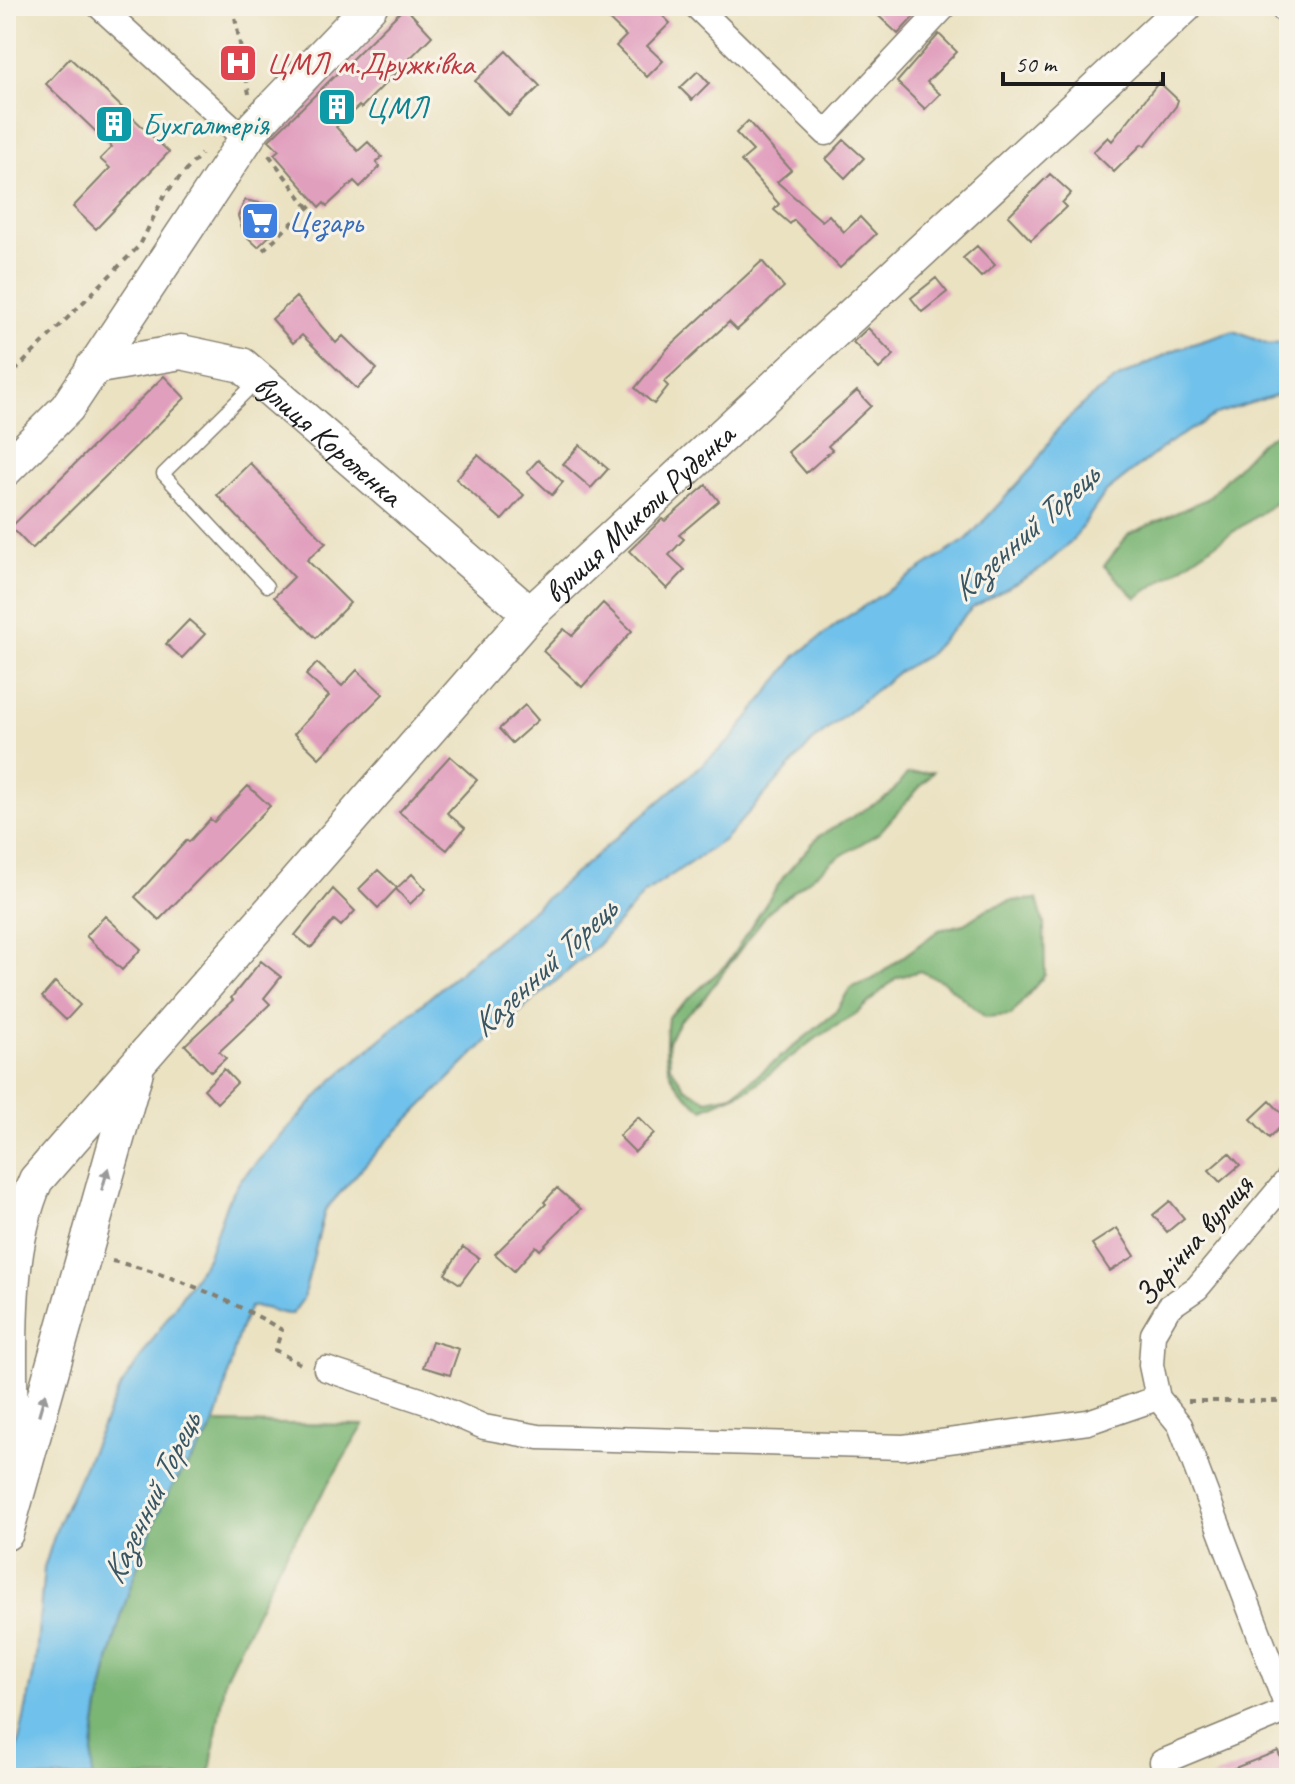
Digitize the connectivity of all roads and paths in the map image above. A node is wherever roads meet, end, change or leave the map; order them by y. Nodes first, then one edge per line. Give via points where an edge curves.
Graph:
1 (99, 6) edge
2 (233, 6) edge
3 (370, 6) edge
4 (696, 6) edge
5 (945, 6) edge
6 (1185, 6) edge
7 (250, 133) junction
8 (202, 152) dead end
9 (315, 202) dead end
10 (308, 207) junction
11 (263, 250) dead end
12 (93, 367) junction
13 (260, 378) junction
14 (6, 380) edge
15 (6, 469) edge
16 (267, 586) dead end
17 (530, 614) junction
18 (138, 1063) junction
19 (1289, 1178) edge
20 (12, 1232) edge
21 (84, 1254) junction
22 (326, 1369) joint
23 (1158, 1398) junction
24 (1289, 1401) edge
25 (6, 1495) edge
26 (6, 1533) edge
27 (1288, 1711) edge
28 (1162, 1762) dead end

1 - 7 street
2 - 7 path
3 - 7 street
4 - 5 street via 826,133
6 - 17 street, вулиця Миколи Руденка
7 - 10 path
7 - 12 street
8 - 14 path via 165,194 140,245
9 - 10 path
10 - 11 path
12 - 13 street, вулиця Короленка via 181,352 242,365
12 - 15 street via 67,408
13 - 16 lane via 163,474
13 - 17 street, вулиця Короленка
17 - 18 street, вулиця Миколи Руденка
18 - 20 street, вулиця Миколи Руденка via 36,1180
21 -> 18 street, вулиця Миколи Руденка
19 - 23 street, Зарічна вулиця via 1197,1288 1169,1307 1153,1334 1151,1365
20 - 25 street, вулиця Миколи Руденка via 11,1465
21 - 22 path via 181,1281 253,1314 282,1330 275,1350 312,1369
26 -> 21 street, вулиця Миколи Руденка
22 - 23 street via 484,1427 539,1437 904,1447 1088,1422
23 - 24 path
23 - 27 street, Зарічна вулиця via 1180,1425
27 - 28 street, Зарічна вулиця

